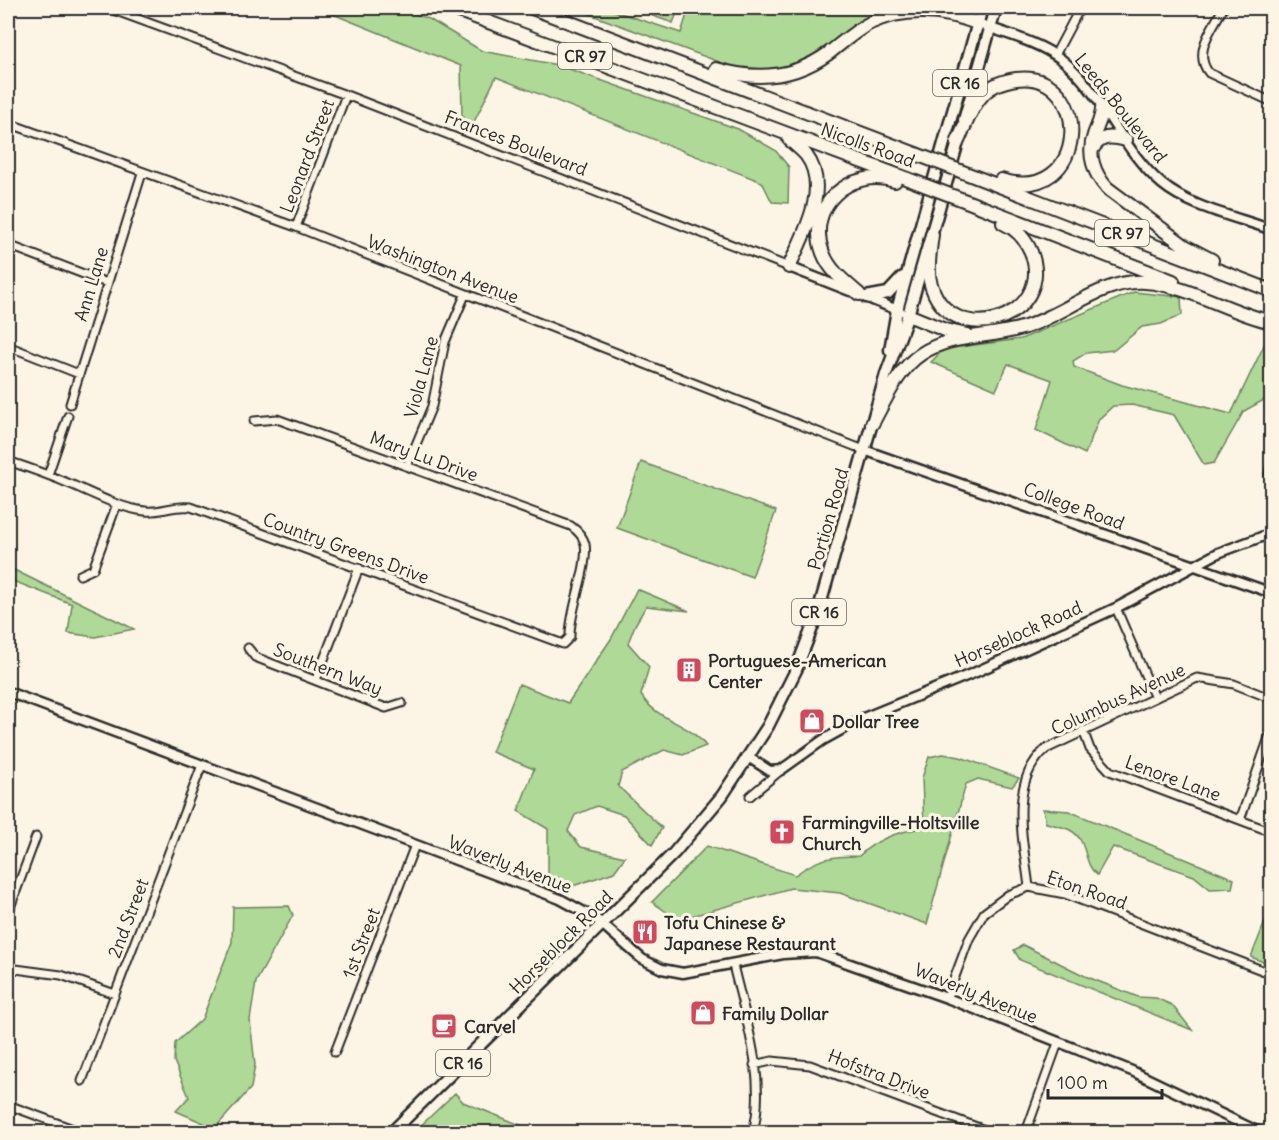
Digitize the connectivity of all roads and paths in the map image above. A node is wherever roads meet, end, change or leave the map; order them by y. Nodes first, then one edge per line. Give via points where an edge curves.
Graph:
1 (108, 8) edge
2 (451, 8) edge
3 (532, 8) edge
4 (938, 8) edge
5 (982, 8) edge
6 (996, 8) edge
7 (1080, 8) edge
8 (1223, 8) edge
9 (923, 11) junction
10 (977, 23) junction
11 (990, 28) junction
12 (649, 51) junction
13 (1055, 55) junction
14 (346, 95) junction
15 (1272, 102) edge
16 (1102, 108) junction
17 (8, 123) edge
18 (781, 132) junction
19 (1126, 140) junction
20 (957, 143) junction
21 (1092, 150) junction
22 (142, 172) junction
23 (973, 174) junction
24 (908, 182) junction
25 (970, 203) junction
26 (296, 227) junction
27 (1272, 230) edge
28 (932, 235) junction
29 (8, 245) edge
30 (789, 267) junction
31 (907, 272) junction
32 (107, 283) junction
33 (1272, 291) edge
34 (465, 295) junction
35 (863, 296) junction
36 (903, 313) junction
37 (1272, 321) edge
38 (980, 336) junction
39 (8, 346) edge
40 (79, 374) junction
41 (70, 404) dead end
42 (68, 416) dead end
43 (254, 421) dead end
44 (872, 424) junction
45 (864, 450) junction
46 (1272, 458) edge
47 (8, 461) edge
48 (407, 466) junction
49 (48, 475) junction
50 (1272, 486) edge
51 (117, 504) junction
52 (580, 533) joint
53 (1272, 533) edge
54 (1193, 566) junction
55 (359, 568) junction
56 (80, 575) dead end
57 (1272, 593) edge
58 (1116, 608) junction
59 (248, 648) dead end
60 (316, 680) junction
61 (8, 692) edge
62 (1155, 698) junction
63 (1272, 699) edge
64 (402, 703) dead end
65 (1272, 729) edge
66 (1083, 730) junction
67 (748, 757) junction
68 (202, 765) junction
69 (781, 770) junction
70 (750, 796) dead end
71 (1240, 820) junction
72 (700, 823) joint
73 (1272, 832) edge
74 (36, 837) dead end
75 (415, 845) junction
76 (1029, 886) junction
77 (8, 913) edge
78 (603, 924) junction
79 (733, 965) junction
80 (8, 968) edge
81 (1272, 974) edge
82 (115, 994) junction
83 (946, 998) junction
84 (1058, 1043) junction
85 (335, 1052) dead end
86 (754, 1065) junction
87 (82, 1081) dead end
88 (8, 1105) edge
89 (81, 1132) edge
90 (392, 1132) edge
91 (753, 1132) edge
92 (990, 1132) edge
93 (1026, 1132) edge
94 (1259, 1132) edge

1 - 14 street, Frances Boulevard
2 - 18 highway, Nicolls Road / CR 97
3 - 12 highway, Nicolls Road / CR 97
4 - 9 highway
5 - 10 main road, Portion Road / CR 16
6 - 11 main road, Portion Road / CR 16
7 - 13 street
8 - 15 street via 1203,46 1201,57 1209,74
9 - 10 highway
9 - 12 highway via 879,20 861,28 809,65 769,76 733,74
10 - 11 street, Leeds Boulevard
10 - 31 main road, Portion Road / CR 16
11 - 13 street, Leeds Boulevard
11 - 20 main road, Portion Road / CR 16
12 - 23 highway, Nicolls Road / CR 97, bridge
13 - 16 street, Leeds Boulevard via 1075,72
14 - 26 street, Leonard Street
14 - 30 street, Frances Boulevard
16 - 19 street, Leeds Boulevard
16 - 21 highway
17 - 22 street, Washington Avenue
18 - 24 highway, Nicolls Road / CR 97
18 - 30 highway via 806,155 817,182 814,205
19 - 21 highway via 1107,137
19 - 27 street, Leeds Boulevard via 1147,170 1164,185 1198,203
20 - 23 highway via 978,99 1001,82 1039,82 1064,103 1070,115 1072,138 1056,170 1044,178 1022,183
20 - 28 main road, Portion Road / CR 16
21 - 33 highway via 1094,168 1107,188 1185,246
22 - 26 street, Washington Avenue
22 - 32 street, Ann Lane
23 - 33 highway, CR 97
24 - 25 highway, CR 97, bridge
24 - 35 highway via 860,179 835,193 823,211 819,231 823,253 834,271
25 - 28 highway via 1016,230 1028,244 1034,271 1030,292 1022,304 997,321 974,322 944,307 930,280
25 - 37 highway, CR 97
26 - 34 street, Washington Avenue
28 - 36 main road, Portion Road / CR 16
29 - 32 street
30 - 35 street, Frances Boulevard
31 - 35 main road via 888,293
31 - 36 main road, Portion Road / CR 16
32 - 40 street, Ann Lane
34 - 45 street, Washington Avenue
34 - 48 street, Viola Lane via 445,342 434,399
35 - 36 street, Frances Boulevard
36 - 38 highway via 945,330
36 - 44 main road, Portion Road / CR 16
37 - 38 highway via 1250,317 1167,286 1138,282 1108,289 1024,328
38 - 44 highway via 936,345 914,358
39 - 40 street
40 - 41 street, Ann Lane
42 - 49 street
43 - 48 street, Mary Lu Drive via 277,419
44 - 45 main road, Portion Road / CR 16
45 - 54 street, College Road
45 - 67 main road, Portion Road / CR 16 via 811,632 788,686
46 - 50 street
47 - 49 street, Country Greens Drive
48 - 52 street, Mary Lu Drive via 571,526
49 - 51 street, Country Greens Drive
51 - 55 street, Country Greens Drive via 144,511 174,505 191,507
51 - 56 street via 93,569
52 - 55 street, Country Greens Drive via 585,546 580,579 570,637 563,644
53 - 54 street, Horseblock Road via 1228,548
54 - 57 street, College Road
54 - 58 street, Horseblock Road
55 - 60 street
58 - 62 street
58 - 69 street, Horseblock Road via 976,672 861,718
59 - 60 street, Southern Way via 255,657
60 - 64 street, Southern Way via 386,708
61 - 68 street, Waverly Avenue
62 - 63 street, Columbus Avenue via 1197,678 1234,684
62 - 66 street, Columbus Avenue
65 - 71 street
66 - 71 street, Lenore Lane via 1098,760 1110,771
66 - 76 street, Columbus Avenue via 1042,752 1024,788 1020,806
67 - 69 street via 770,771
67 - 72 main road, Portion Road / CR 16
68 - 75 street, Waverly Avenue
68 - 82 street, 2nd Street
69 - 70 street, Horseblock Road
71 - 73 street, Lenore Lane
72 - 78 main road, Horseblock Road / CR 16
74 - 77 street
75 - 78 street, Waverly Avenue via 560,899
75 - 85 street, 1st Street
76 - 81 street, Eton Road via 1065,894
76 - 83 street, Eton Road via 1008,895 984,914 969,939
78 - 79 street, Waverly Avenue via 641,958 662,969 683,973
78 - 90 main road, Horseblock Road / CR 16
79 - 83 street, Waverly Avenue via 783,954 816,952
79 - 86 street
80 - 82 street via 62,975
82 - 87 street, 2nd Street
83 - 84 street, Waverly Avenue
84 - 93 street
84 - 94 street, Waverly Avenue via 1155,1081
86 - 91 street via 757,1100
86 - 92 street, Hofstra Drive via 772,1061 810,1065
88 - 89 street

